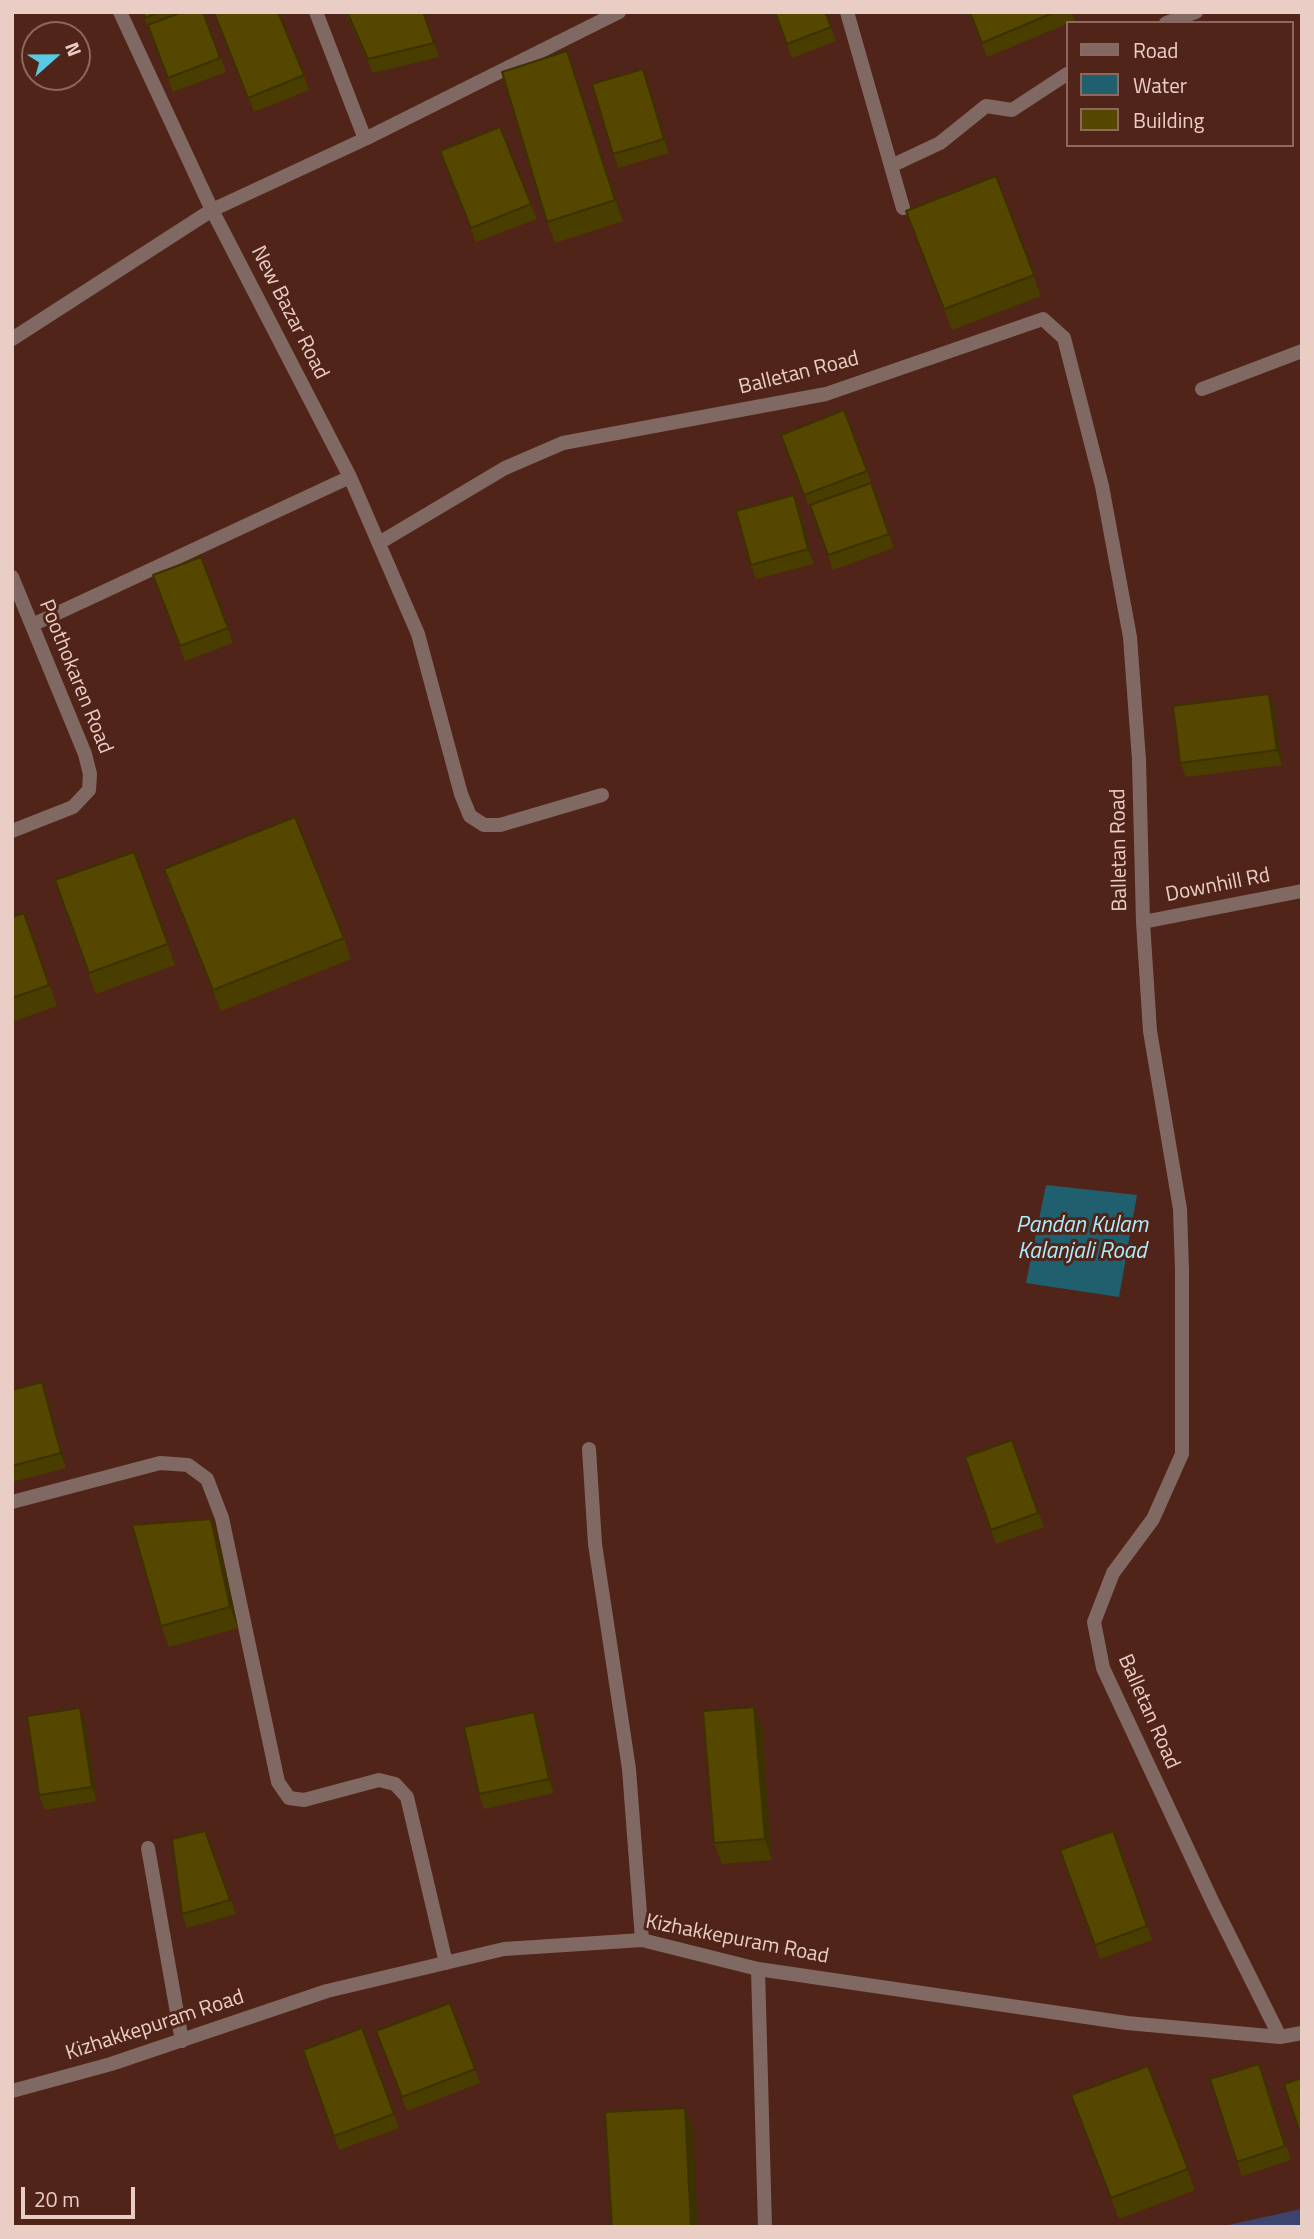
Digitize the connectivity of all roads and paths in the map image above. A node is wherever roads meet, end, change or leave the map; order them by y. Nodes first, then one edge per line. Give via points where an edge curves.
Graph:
1 (120, 12) edge
2 (316, 12) edge
3 (620, 12) edge
4 (847, 12) edge
5 (1196, 12) edge
6 (1171, 21) edge
7 (1066, 75) edge
8 (365, 139) junction
9 (891, 166) junction
10 (902, 208) dead end
11 (212, 210) junction
12 (12, 339) edge
13 (1302, 351) edge
14 (1202, 389) dead end
15 (350, 477) junction
16 (379, 543) junction
17 (12, 577) edge
18 (32, 625) junction
19 (602, 795) dead end
20 (12, 831) edge
21 (1302, 891) edge
22 (1143, 922) junction
23 (589, 1449) dead end
24 (12, 1502) edge
25 (148, 1848) dead end
26 (642, 1940) junction
27 (446, 1963) junction
28 (758, 1969) junction
29 (1302, 2032) edge
30 (1280, 2037) junction
31 (182, 2040) junction
32 (12, 2091) edge
33 (765, 2227) edge

1 - 11 street, New Bazar Road
2 - 8 street
3 - 8 street
4 - 9 street
5 - 6 street
7 - 9 street via 1012,110 986,106 940,143
8 - 11 street
9 - 10 street
11 - 12 street
11 - 15 street, New Bazar Road
13 - 14 street
15 - 16 street, New Bazar Road
15 - 18 street
16 - 19 street, New Bazar Road via 418,634 470,816 484,825 500,824
16 - 22 street, Balletan Road via 505,468 563,443 826,394 1043,319 1064,338 1102,486 1130,637
17 - 18 street, Poothokaren Road
18 - 20 street, Poothokaren Road via 85,754 89,790 73,807
21 - 22 street, Downhill Rd
22 - 30 street, Balletan Road via 1150,1031 1180,1209 1182,1454 1153,1519 1113,1573 1094,1622 1102,1668
23 - 26 street via 595,1544 629,1769
24 - 27 street via 160,1463 188,1465 207,1479 222,1518 278,1782 289,1798 304,1800 379,1780 395,1783 407,1797
25 - 31 street
26 - 27 street, Kizhakkepuram Road via 504,1949
26 - 28 street, Kizhakkepuram Road
27 - 31 street, Kizhakkepuram Road via 327,1992
28 - 30 street, Kizhakkepuram Road via 1127,2023
28 - 33 street
29 - 30 street, Kizhakkepuram Road
31 - 32 street, Kizhakkepuram Road

